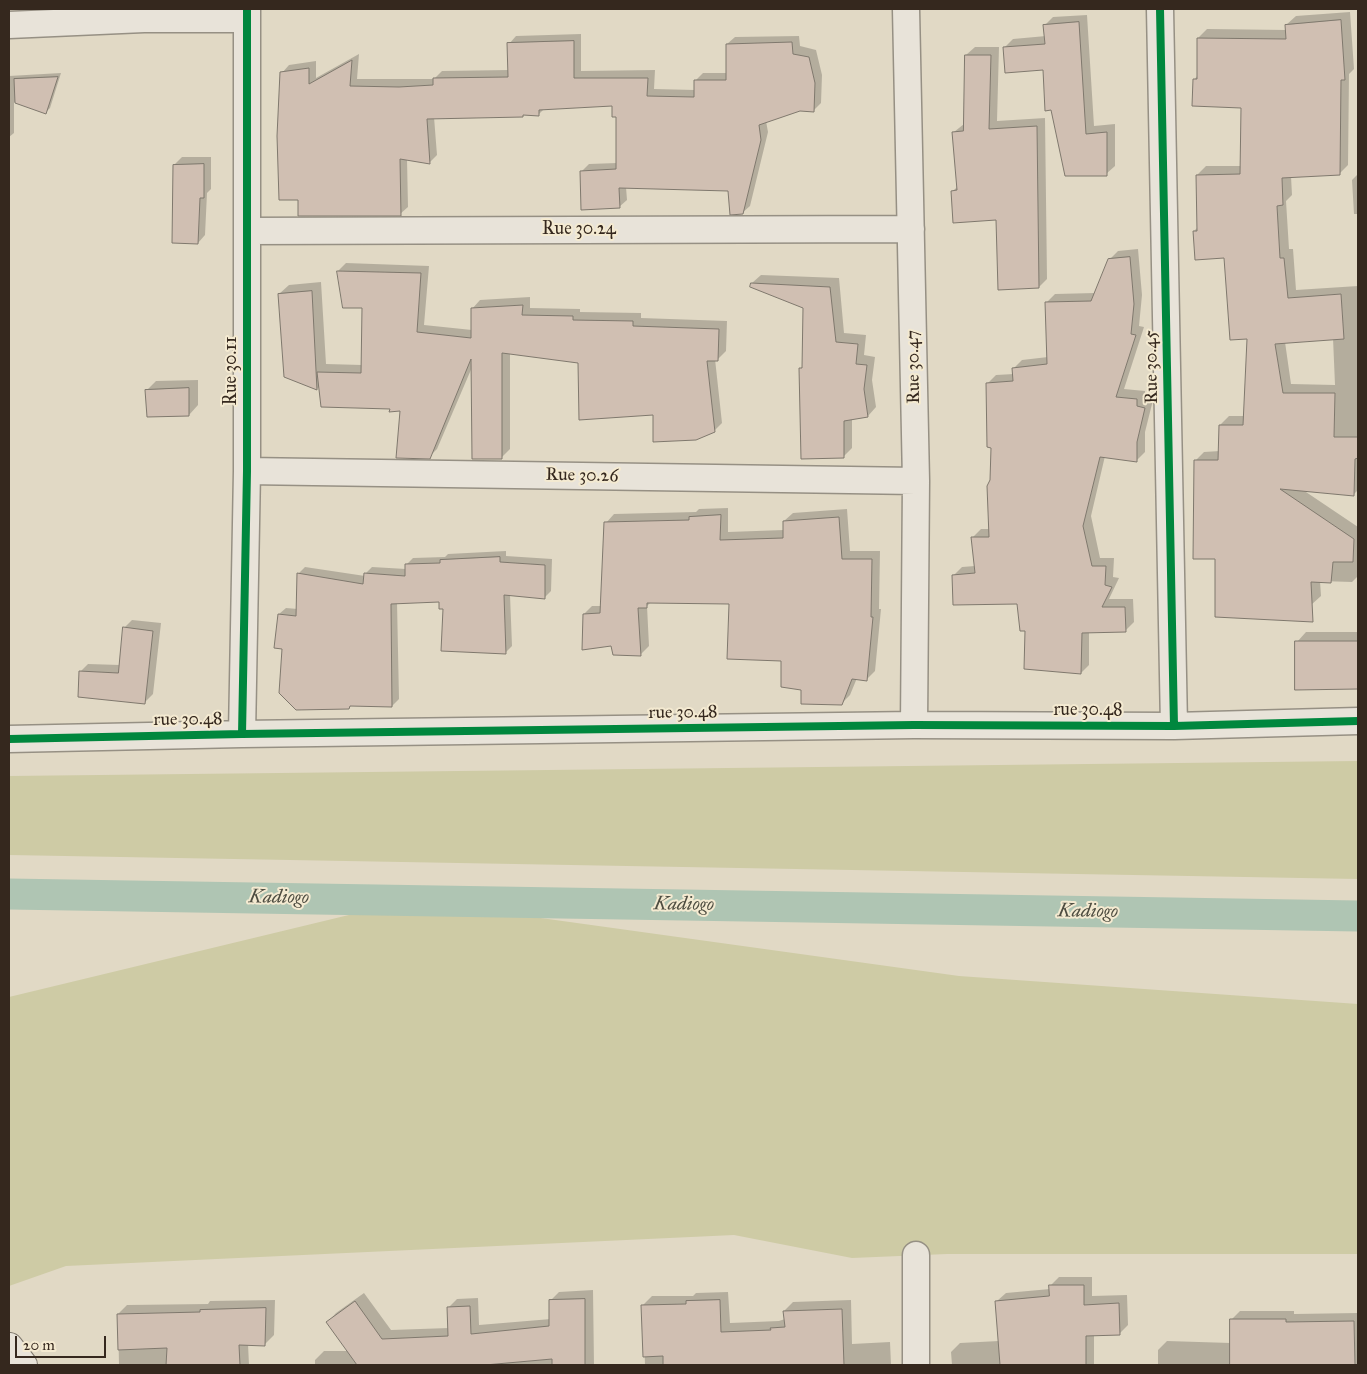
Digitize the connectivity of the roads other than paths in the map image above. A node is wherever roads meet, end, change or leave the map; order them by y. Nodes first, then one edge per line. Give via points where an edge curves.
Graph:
1 (906, 9) edge
2 (1160, 9) edge
3 (247, 14) edge
4 (9, 25) edge
5 (911, 229) junction
6 (247, 231) junction
7 (247, 471) junction
8 (916, 481) junction
9 (1358, 721) edge
10 (914, 725) junction
11 (1174, 726) junction
12 (242, 734) junction
13 (9, 739) edge
14 (916, 1255) dead end
15 (9, 1347) edge
16 (23, 1365) edge
17 (916, 1365) edge

1 - 5 street, Rue 30.47
2 - 11 street, Rue 30.45
3 - 4 street
3 - 6 street, Rue 30.11
5 - 6 street, Rue 30.24
5 - 8 street, Rue 30.47
6 - 7 street, Rue 30.11
7 - 8 street, Rue 30.26
7 - 12 street, Rue 30.11
8 - 10 street, Rue 30.47
9 - 11 street, rue 30.48
10 - 11 street, rue 30.48
10 - 12 street, rue 30.48
12 - 13 street, rue 30.48
14 - 17 street
15 - 16 street

